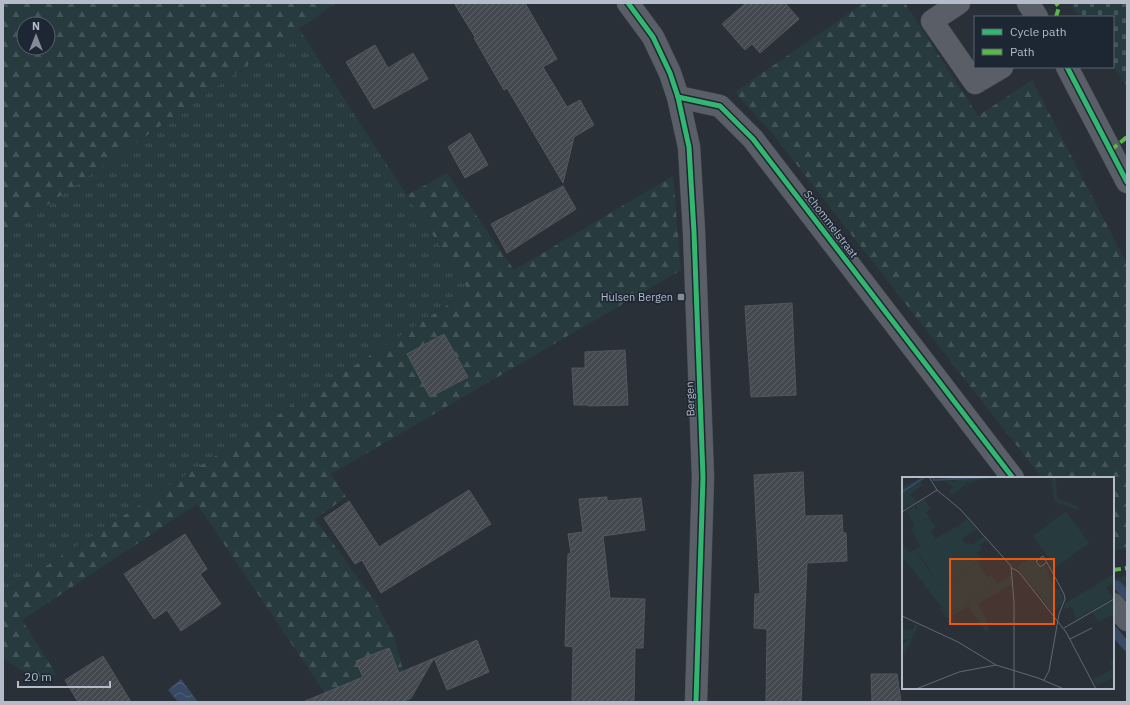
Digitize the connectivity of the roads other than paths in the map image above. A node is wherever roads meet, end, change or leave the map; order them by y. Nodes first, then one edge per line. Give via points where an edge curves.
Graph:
1 (628, 3) edge
2 (959, 3) edge
3 (1028, 3) edge
4 (1036, 16) edge
5 (1000, 68) edge
6 (1068, 68) edge
7 (678, 97) junction
8 (1127, 182) edge
9 (1012, 477) edge
10 (1114, 605) edge
11 (1127, 620) edge
12 (696, 702) edge

1 - 7 street via 653,38
2 - 5 street via 932,21 975,83
3 - 4 street
6 - 8 street
7 - 9 street, Schommelstraat via 720,106 753,139
7 - 12 street, Bergen via 689,147 694,224 702,469
10 - 11 street

